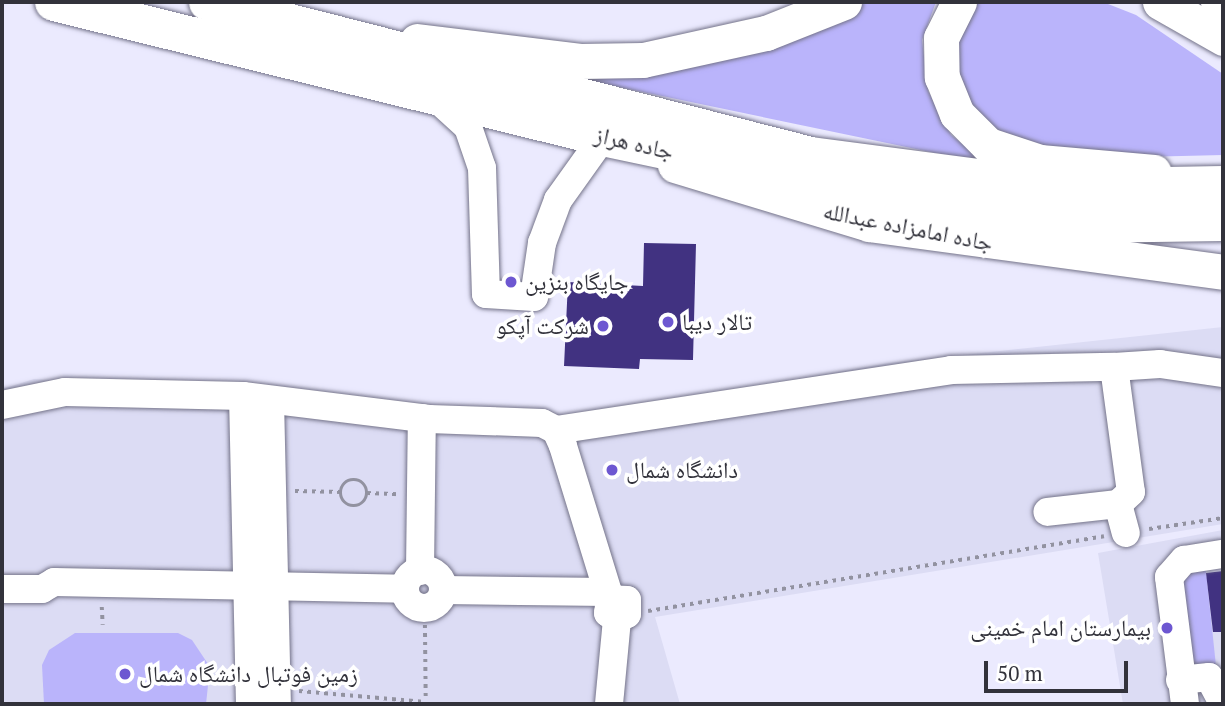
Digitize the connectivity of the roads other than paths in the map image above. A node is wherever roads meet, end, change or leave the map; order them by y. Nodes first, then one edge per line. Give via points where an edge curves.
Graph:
1 (54, 2) edge
2 (208, 2) edge
3 (844, 2) edge
4 (959, 2) edge
5 (1160, 2) edge
6 (1218, 2) edge
7 (1223, 6) edge
8 (327, 30) junction
9 (1223, 38) edge
10 (428, 93) junction
11 (604, 137) junction
12 (1223, 183) edge
13 (1223, 222) edge
14 (1223, 272) edge
15 (1114, 367) junction
16 (1223, 373) edge
17 (256, 398) junction
18 (2, 405) edge
19 (422, 418) junction
20 (556, 430) junction
21 (1118, 504) junction
22 (1047, 512) dead end
23 (1126, 533) road end
24 (1223, 554) edge
25 (412, 580) junction
26 (261, 584) junction
27 (2, 589) edge
28 (615, 606) junction
29 (1183, 692) edge
30 (277, 696) edge
31 (1223, 703) edge
32 (250, 704) edge
33 (609, 704) edge

1 - 10 highway, جاده هراز
2 - 8 highway, جاده هراز
3 - 8 main road via 766,33 643,60 580,61
4 - 12 main road via 941,38 942,77 957,114 988,145 1040,162
5 - 9 main road
6 - 7 main road
8 - 12 highway, جاده هراز via 811,156 1053,188
10 - 11 highway, جاده هراز
10 - 11 street via 462,119 482,168 486,294 534,297 542,243 558,200
11 - 13 highway, جاده هراز via 1012,218 1181,227
11 - 14 main road, جاده امامزاده عبدالله via 733,187 869,224
15 - 16 street via 1160,364
15 - 20 street via 951,370
15 - 21 street via 1134,477 1131,492
17 - 18 street via 65,392
17 - 19 street
17 - 26 street
17 - 26 street via 272,490
19 - 20 street via 542,423
19 - 25 street via 421,495
20 - 28 street
21 - 22 street
21 - 23 street
24 - 29 street via 1184,560 1169,577
25 - 26 street
25 - 28 street via 408,601
26 - 27 street via 54,582 41,589
26 - 30 street
26 - 32 street
28 - 33 street
29 - 31 street via 1209,677

